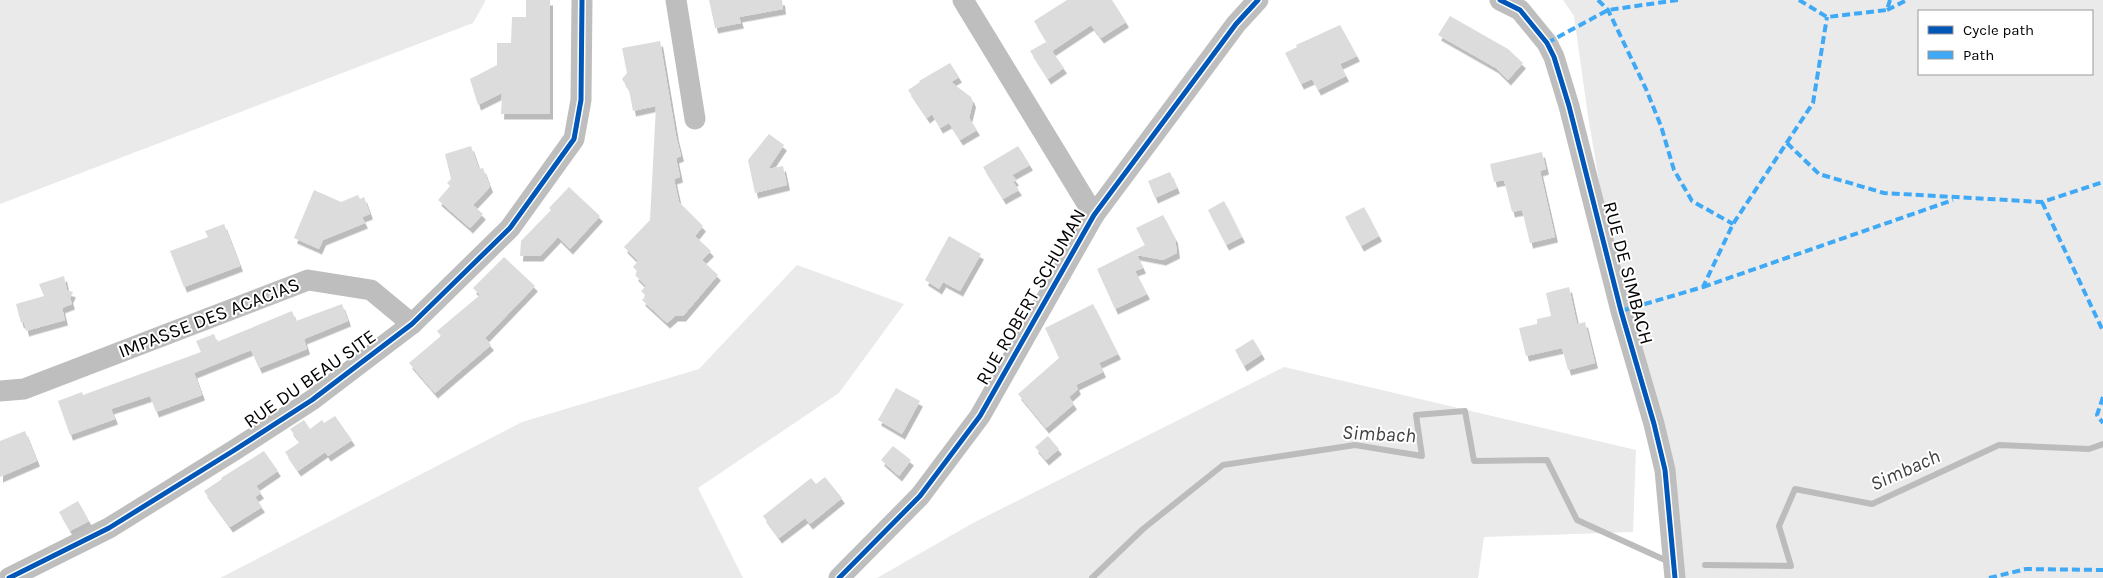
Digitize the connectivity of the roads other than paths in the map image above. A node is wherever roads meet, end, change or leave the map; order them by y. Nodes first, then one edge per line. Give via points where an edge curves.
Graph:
1 (582, 0) edge
2 (676, 0) edge
3 (963, 0) edge
4 (1258, 0) edge
5 (1500, 0) edge
6 (695, 119) dead end
7 (1094, 214) junction
8 (412, 324) junction
9 (0, 391) edge
10 (9, 578) edge
11 (839, 578) edge
12 (1675, 578) edge

1 - 8 street, RUE DU BEAU SITE via 581,100 574,139 510,228
2 - 6 street
3 - 7 street
4 - 7 street, RUE ROBERT SCHUMAN via 1236,24
5 - 12 street, RUE DE SIMBACH via 1520,10 1547,43 1570,106 1665,470
7 - 11 street, RUE ROBERT SCHUMAN via 980,416 920,496
8 - 9 street, IMPASSE DES ACACIAS via 371,290 308,280 24,389
8 - 10 street, RUE DU BEAU SITE via 312,400 233,452 109,528

